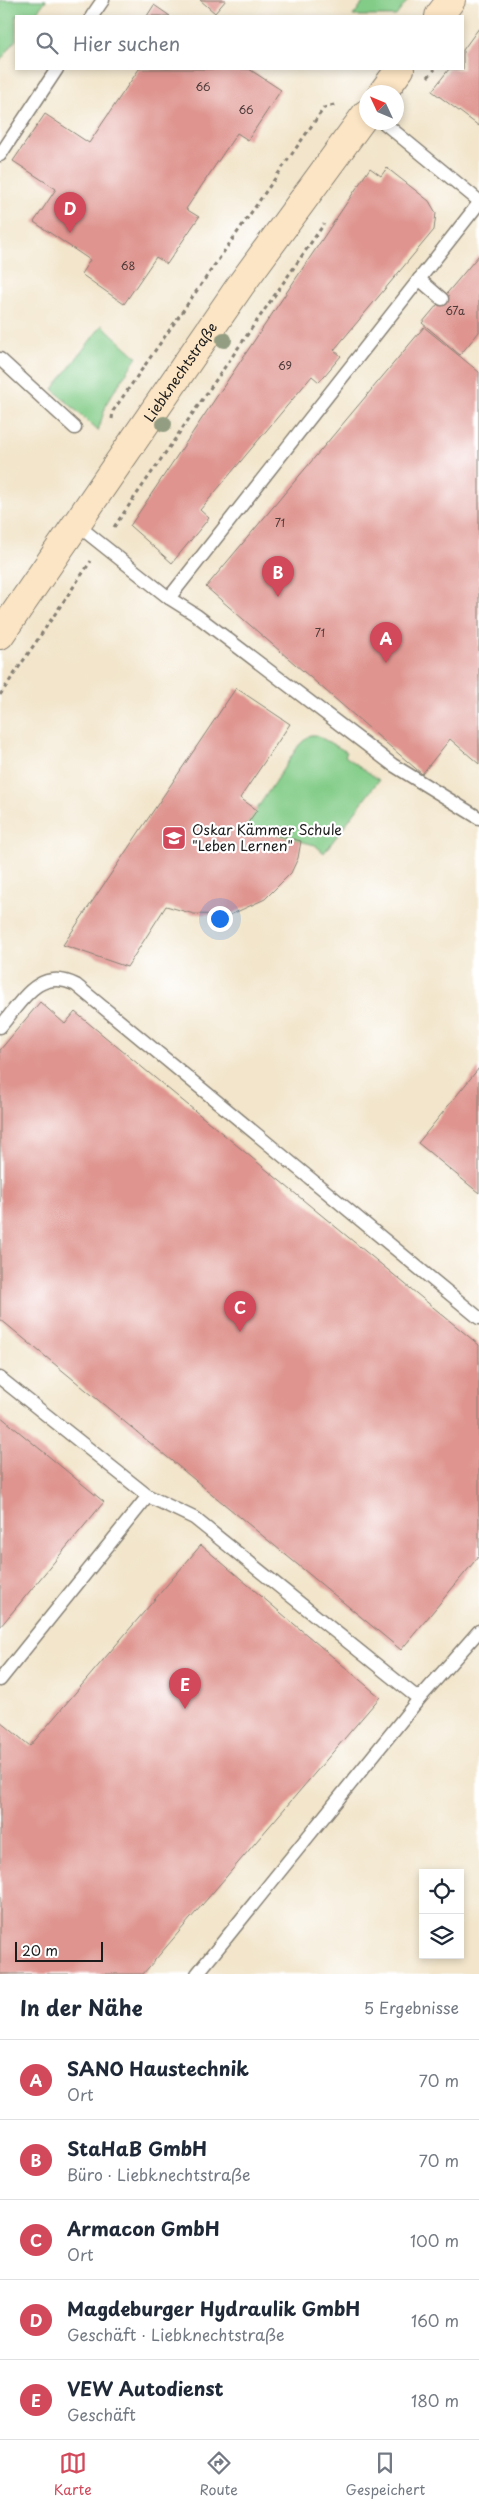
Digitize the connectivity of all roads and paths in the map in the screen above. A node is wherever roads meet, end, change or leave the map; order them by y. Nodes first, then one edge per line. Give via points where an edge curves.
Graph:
1 (103, 0) edge
2 (451, 0) edge
3 (93, 15) edge
4 (440, 15) edge
5 (56, 70) edge
6 (399, 70) edge
7 (387, 85) edge
8 (342, 103) dead end
9 (359, 124) edge
10 (393, 130) edge
11 (0, 154) edge
12 (479, 202) edge
13 (325, 223) dead end
14 (419, 279) junction
15 (442, 299) dead end
16 (0, 358) edge
17 (76, 428) dead end
18 (111, 428) dead end
19 (76, 524) junction
20 (102, 545) junction
21 (168, 598) junction
22 (0, 635) edge
23 (0, 695) edge
24 (479, 818) edge
25 (0, 1027) edge
26 (479, 1318) edge
27 (0, 1378) edge
28 (148, 1496) junction
29 (479, 1631) edge
30 (0, 1680) edge
31 (419, 1699) junction
32 (197, 1974) edge

1 - 3 lane
2 - 4 street
5 - 11 lane
6 - 7 street
8 - 18 path via 324,108 113,411
9 - 19 street, Liebknechtstraße via 240,286
10 - 12 lane
12 - 14 lane
13 - 20 path
14 - 15 lane
14 - 21 lane
16 - 17 lane
19 - 20 lane
19 - 22 street, Liebknechtstraße
20 - 21 lane
20 - 23 path
21 - 24 lane via 196,615 393,765
25 - 26 lane via 41,982 55,979 76,984
27 - 28 lane
28 - 30 lane
28 - 31 lane via 194,1518
29 - 31 lane
31 - 32 lane

